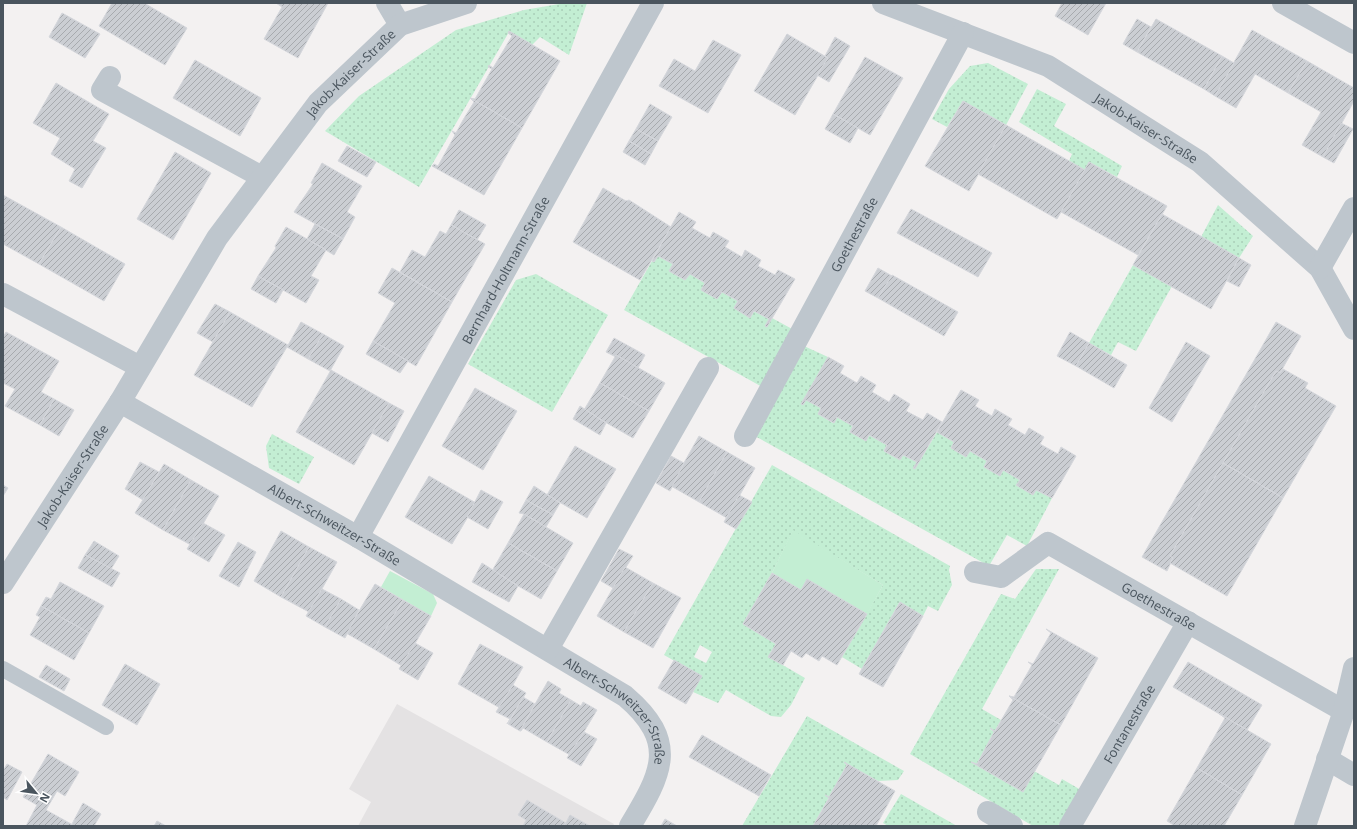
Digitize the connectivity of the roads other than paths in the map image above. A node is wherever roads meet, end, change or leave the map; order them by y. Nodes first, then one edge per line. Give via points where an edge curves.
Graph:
1 (387, 3) edge
2 (466, 3) edge
3 (653, 3) edge
4 (883, 3) edge
5 (1283, 3) edge
6 (400, 25) junction
7 (964, 33) junction
8 (1354, 43) edge
9 (110, 77) dead end
10 (262, 177) junction
11 (1354, 208) edge
12 (1320, 268) junction
13 (3, 294) edge
14 (1354, 329) edge
15 (140, 367) junction
16 (708, 368) dead end
17 (120, 402) junction
18 (745, 436) dead end
19 (358, 537) junction
20 (975, 572) dead end
21 (3, 582) edge
22 (1188, 622) junction
23 (548, 649) junction
24 (1354, 668) edge
25 (3, 669) edge
26 (1344, 711) junction
27 (106, 727) dead end
28 (1327, 759) junction
29 (1354, 775) edge
30 (988, 812) dead end
31 (630, 826) edge
32 (1012, 826) edge
33 (1070, 826) edge
34 (1305, 826) edge

1 - 6 street
2 - 6 street, Jakob-Kaiser-Straße
3 - 19 street, Bernhard-Holtmann-Straße
4 - 7 street, Jakob-Kaiser-Straße
5 - 8 street
6 - 10 street, Jakob-Kaiser-Straße via 318,103
7 - 12 street, Jakob-Kaiser-Straße via 1048,66 1200,162
7 - 18 street, Goethestraße
9 - 10 street via 102,90
10 - 15 street, Jakob-Kaiser-Straße via 217,238
11 - 12 street
12 - 14 street, Jakob-Kaiser-Straße
13 - 15 street
15 - 17 street, Jakob-Kaiser-Straße
16 - 23 street, Albert-Schweitzer-Straße
17 - 19 street, Albert-Schweitzer-Straße
17 - 21 street, Jakob-Kaiser-Straße
19 - 23 street, Albert-Schweitzer-Straße
20 - 22 street, Goethestraße via 1001,577 1048,543
22 - 26 street, Goethestraße
22 - 33 street, Fontanestraße
23 - 31 street, Albert-Schweitzer-Straße via 626,696 642,710 653,727 659,743 660,760 657,776
24 - 26 street
25 - 27 lane
26 - 28 street
28 - 29 street
28 - 34 street
30 - 32 street

